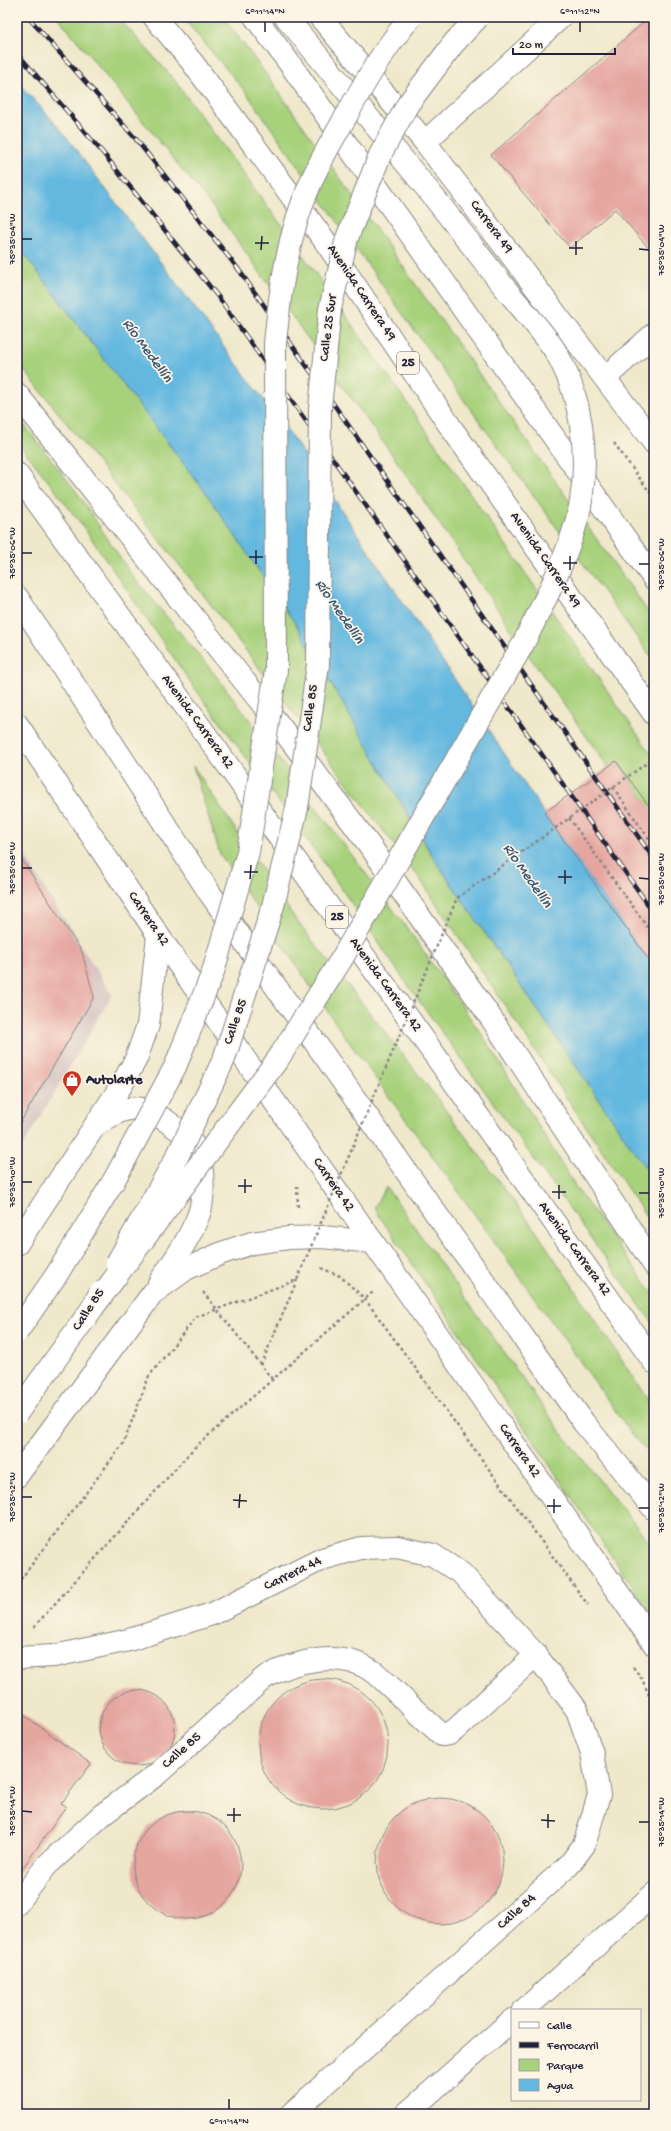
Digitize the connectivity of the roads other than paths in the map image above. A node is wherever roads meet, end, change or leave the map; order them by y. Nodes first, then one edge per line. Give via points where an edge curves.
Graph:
1 (154, 17) edge
2 (255, 17) edge
3 (286, 17) edge
4 (320, 17) edge
5 (411, 17) edge
6 (478, 17) edge
7 (562, 17) edge
8 (425, 142) junction
9 (654, 334) edge
10 (606, 377) junction
11 (17, 394) edge
12 (654, 443) edge
13 (17, 474) edge
14 (654, 579) edge
15 (318, 583) joint
16 (17, 597) edge
17 (654, 714) edge
18 (17, 724) edge
19 (158, 935) junction
20 (95, 1126) junction
21 (373, 1242) junction
22 (17, 1244) edge
23 (654, 1265) edge
24 (153, 1293) junction
25 (91, 1310) junction
26 (17, 1332) edge
27 (654, 1362) edge
28 (17, 1413) edge
29 (17, 1476) edge
30 (654, 1509) edge
31 (654, 1644) edge
32 (536, 1656) junction
33 (17, 1658) edge
34 (654, 1894) edge
35 (17, 1904) edge
36 (525, 2009) edge
37 (511, 2021) edge
38 (291, 2114) edge
39 (406, 2114) edge

1 - 17 main road, Avenida Carrera 49 / 25 via 192,62 325,241 452,429
2 - 14 main road
3 - 25 main road, bridge via 428,190 553,349 572,390 579,418 584,456 581,502 547,595 523,644 341,960 278,1059
4 - 8 main road, Carrera 49
5 - 26 main road, bridge via 364,83 310,183 293,235 279,293 275,344 276,670 248,852 213,972 175,1066 114,1182 57,1274
6 - 15 main road, Calle 25 Sur, bridge via 454,43 408,104 380,155 347,238 330,309 320,408
7 - 8 main road
8 - 10 main road, Carrera 49
9 - 10 main road
10 - 12 main road, Carrera 49
11 - 23 main road via 283,730 370,846 489,1015
13 - 27 main road, Avenida Carrera 42 / 25
15 - 25 main road, Calle 85, bridge via 318,665 297,808 273,906 249,986 224,1059 178,1155
16 - 30 main road via 211,895 584,1423
18 - 19 main road, Carrera 42
19 - 20 main road via 148,1025 136,1059
19 - 21 main road, Carrera 42
20 - 22 main road
20 - 24 main road via 122,1110 142,1108 177,1126 198,1153 203,1187 200,1214
21 - 24 main road via 322,1237 252,1243 186,1269
21 - 31 main road, Carrera 42
24 - 29 main road
25 - 28 main road, Calle 85, bridge
32 - 33 main road, Carrera 44 via 462,1574 433,1555 397,1547 361,1548 322,1559 212,1614 121,1642 54,1656
32 - 35 main road, Calle 85 via 450,1734 442,1735 374,1672 350,1662 329,1659 307,1660 283,1667 264,1678 156,1774 102,1816 47,1865
32 - 38 main road, Calle 84 via 577,1710 592,1753 599,1795 584,1845 569,1865
34 - 36 main road
37 - 39 main road

